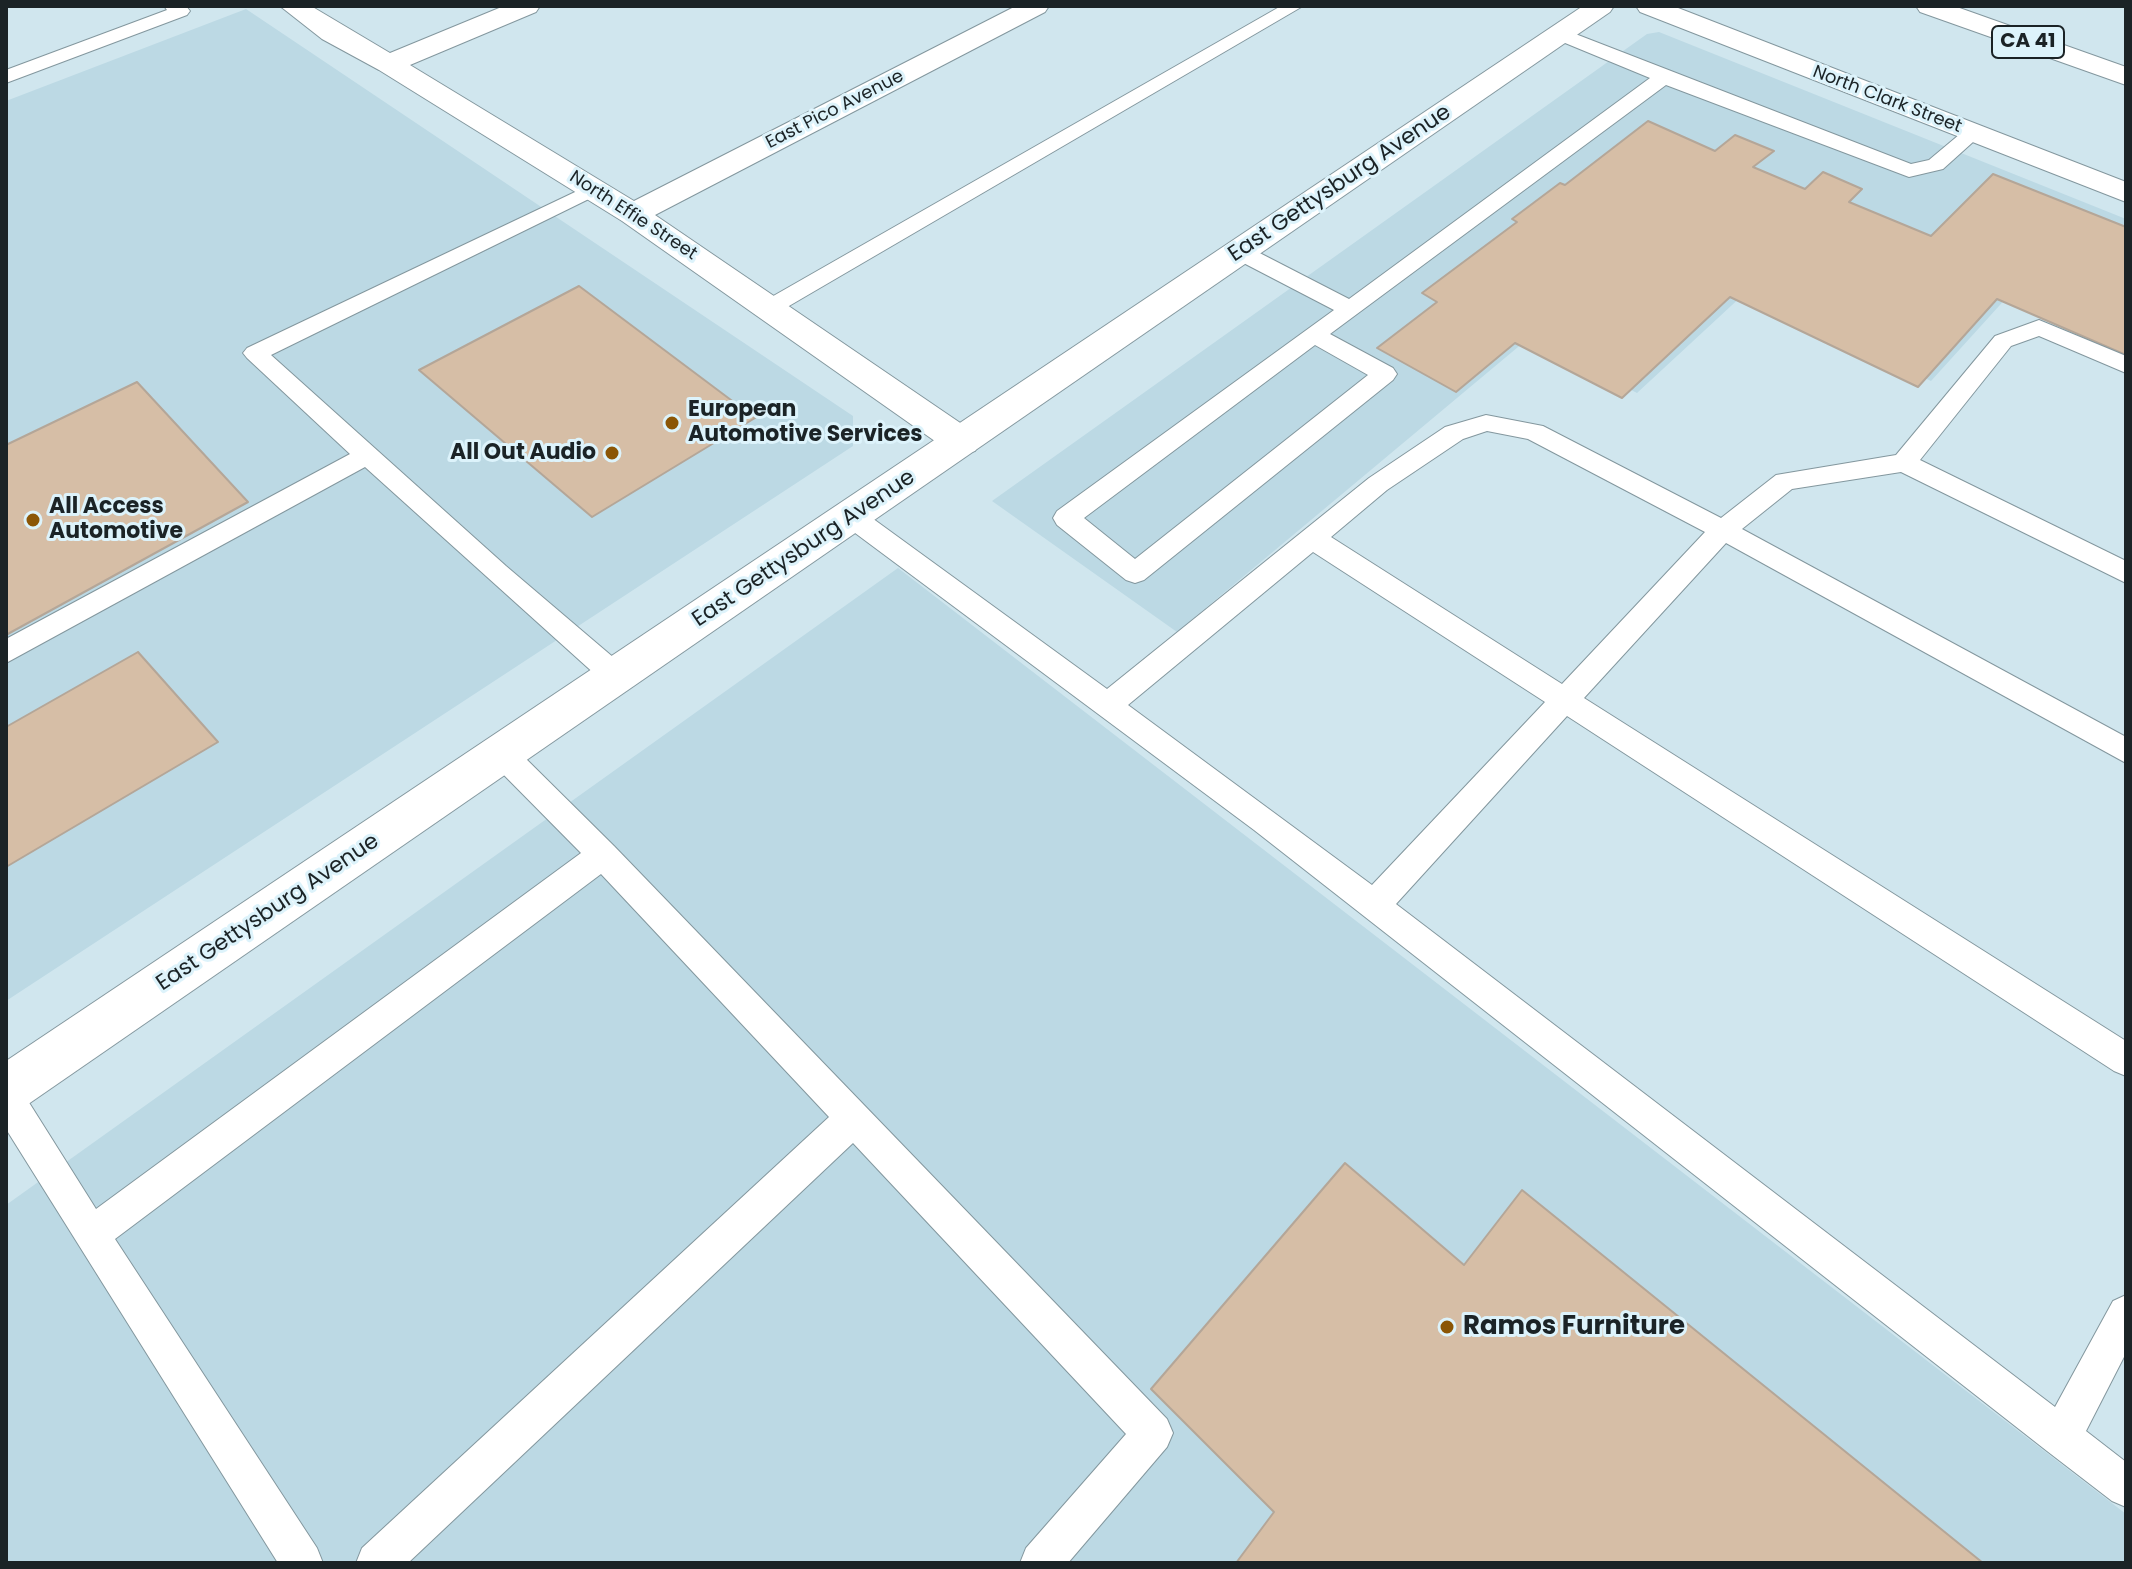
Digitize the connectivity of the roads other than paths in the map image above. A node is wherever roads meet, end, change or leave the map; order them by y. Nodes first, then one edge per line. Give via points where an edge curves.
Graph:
1 (173, 6) edge
2 (293, 6) edge
3 (527, 6) edge
4 (1036, 6) edge
5 (1294, 6) edge
6 (1601, 6) edge
7 (1649, 6) edge
8 (1929, 6) edge
9 (1560, 34) junction
10 (389, 64) junction
11 (6, 77) edge
12 (1664, 77) junction
13 (2126, 77) edge
14 (1973, 133) junction
15 (594, 189) junction
16 (2126, 193) edge
17 (633, 214) junction
18 (1240, 252) junction
19 (769, 308) junction
20 (1350, 309) junction
21 (1314, 335) junction
22 (2126, 365) edge
23 (962, 442) junction
24 (368, 455) junction
25 (1904, 463) junction
26 (852, 517) junction
27 (1723, 530) junction
28 (1312, 538) junction
29 (2126, 573) edge
30 (6, 652) edge
31 (617, 677) junction
32 (1565, 700) junction
33 (1108, 705) junction
34 (2126, 751) edge
35 (502, 754) junction
36 (603, 855) junction
37 (1374, 905) junction
38 (2126, 1060) edge
39 (6, 1090) edge
40 (6, 1097) edge
41 (852, 1120) junction
42 (91, 1235) junction
43 (2126, 1314) edge
44 (2061, 1437) junction
45 (2126, 1487) edge
46 (302, 1563) edge
47 (377, 1563) edge
48 (1041, 1563) edge

1 - 11 lane via 181,11
2 - 10 main road, North Effie Street
3 - 10 main road
4 - 17 main road, East Pico Avenue
5 - 19 lane
6 - 9 main road, East Gettysburg Avenue
7 - 14 main road, North Clark Street
8 - 13 main road, CA 41
9 - 12 lane
9 - 18 main road, East Gettysburg Avenue
10 - 15 main road, North Effie Street
12 - 14 lane via 1909,171 1936,165
12 - 20 lane
14 - 16 main road, North Clark Street
15 - 17 main road, North Effie Street
15 - 24 lane via 255,353
17 - 19 main road, North Effie Street
18 - 20 lane
18 - 23 main road, East Gettysburg Avenue
19 - 23 main road, North Effie Street
20 - 21 lane
21 - 21 lane via 1239,390 1066,518 1135,573 1385,374
22 - 25 lane via 2039,327 2003,341
23 - 26 main road, East Gettysburg Avenue
24 - 30 lane
24 - 31 lane
25 - 27 lane via 1785,481
25 - 29 lane
26 - 31 main road, East Gettysburg Avenue
26 - 33 lane
27 - 28 lane via 1534,432 1486,423 1454,433 1378,484
27 - 32 lane
27 - 34 lane
28 - 32 lane
28 - 33 lane
31 - 35 main road, East Gettysburg Avenue
32 - 37 lane
32 - 38 lane
33 - 37 lane
35 - 36 lane
35 - 39 main road, East Gettysburg Avenue
36 - 41 lane
36 - 42 lane
37 - 44 lane
40 - 42 lane
41 - 47 lane
41 - 48 lane via 1153,1433
42 - 46 lane
43 - 44 lane
44 - 45 lane

